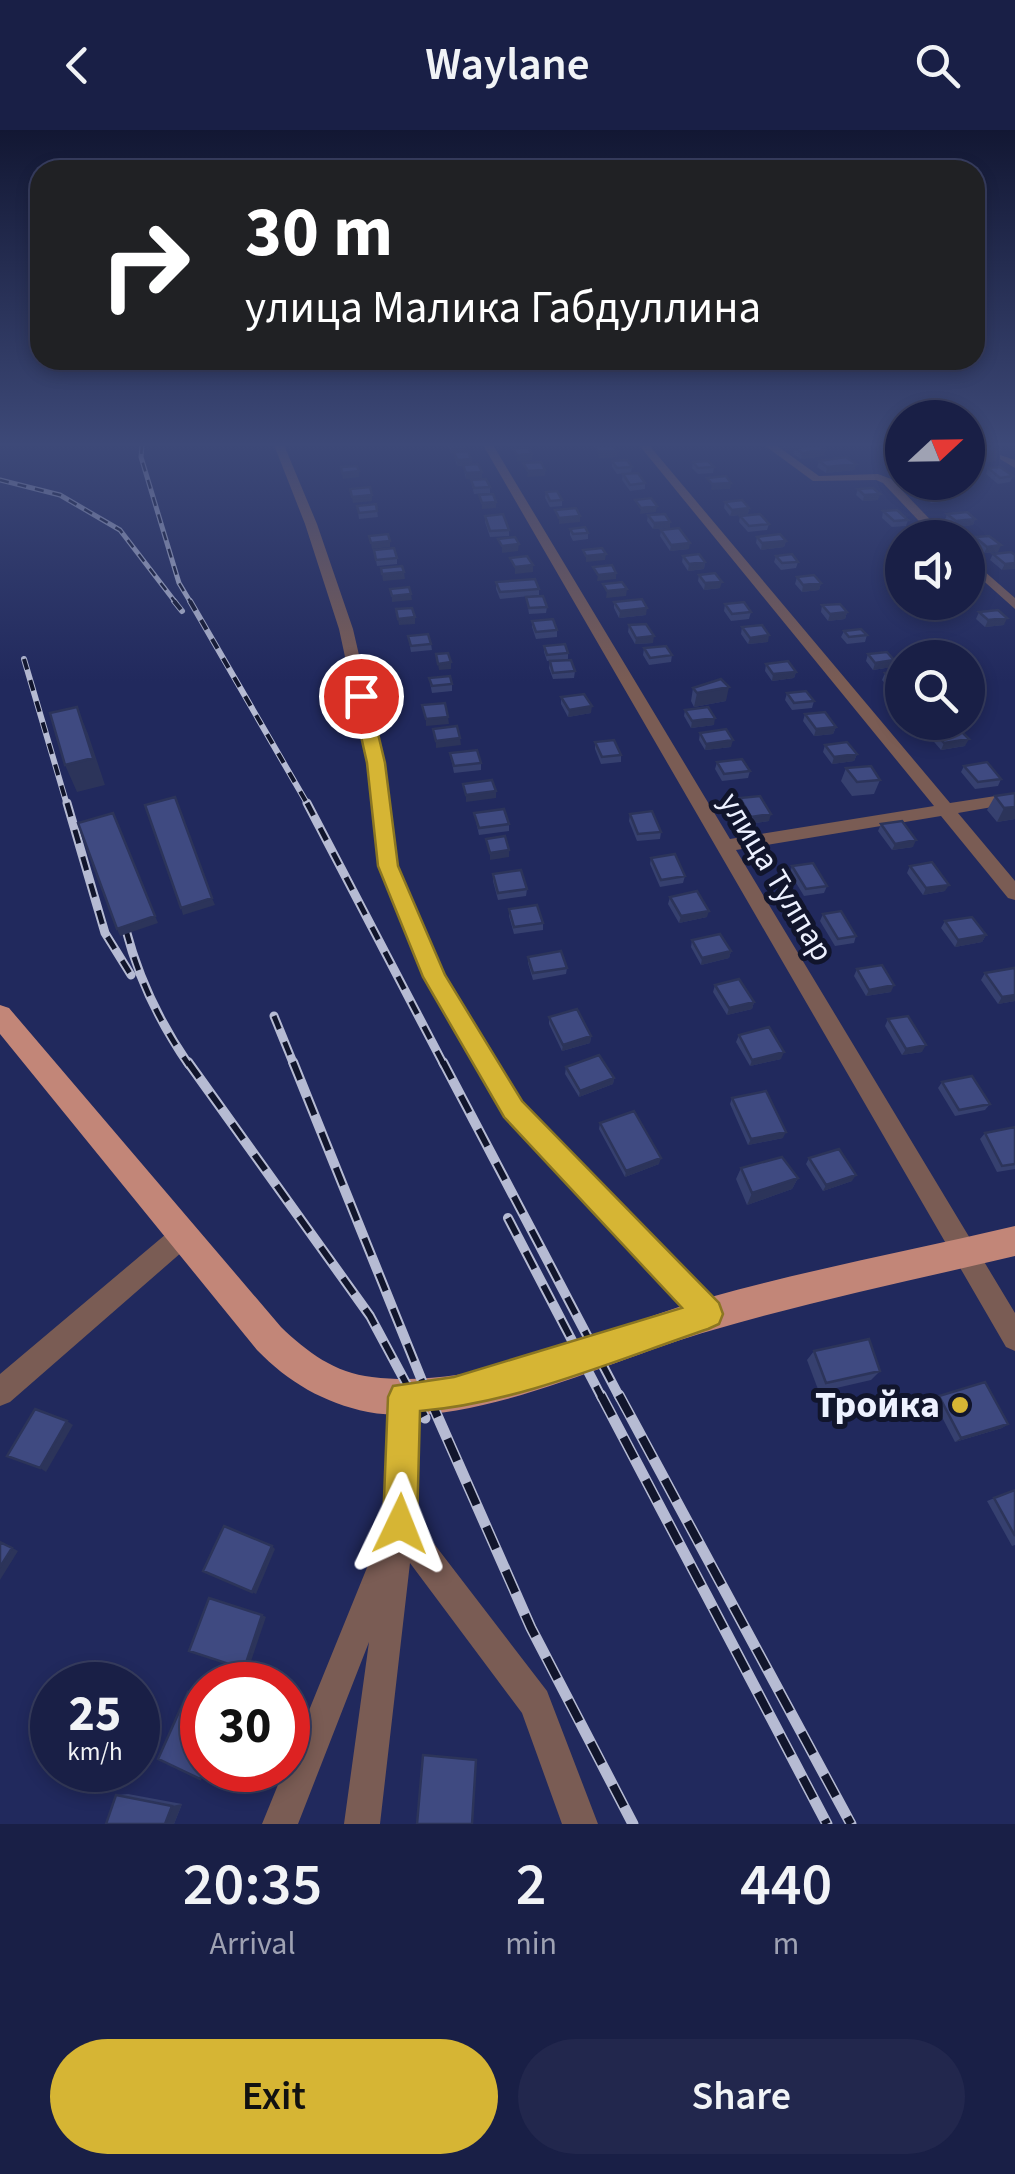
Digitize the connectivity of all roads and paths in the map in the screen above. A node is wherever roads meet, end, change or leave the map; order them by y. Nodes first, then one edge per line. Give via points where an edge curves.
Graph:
1 (312, 524) edge
2 (534, 524) edge
3 (709, 524) edge
4 (985, 578) edge
5 (1015, 605) edge
6 (1015, 798) edge
7 (946, 810) junction
8 (723, 846) junction
9 (1015, 893) edge
10 (0, 1015) edge
11 (181, 1237) junction
12 (1015, 1241) edge
13 (964, 1253) junction
14 (708, 1314) junction
15 (1015, 1338) edge
16 (0, 1392) edge
17 (404, 1397) junction
18 (400, 1524) junction
19 (280, 1824) edge
20 (362, 1824) edge
21 (580, 1824) edge

1 - 14 street via 346,630 376,763 388,866 434,977 513,1109
2 - 8 street, улица Тулпар
3 - 7 street
4 - 5 street
6 - 7 street
7 - 8 street
7 - 9 street
8 - 13 street, улица Тулпар
10 - 11 main road
11 - 16 street
11 - 17 main road via 286,1356 325,1382
12 - 13 main road
13 - 14 main road
13 - 15 street, улица Тулпар
14 - 17 main road via 454,1392
17 - 18 street
18 - 19 street
18 - 20 street
18 - 21 street via 535,1704

